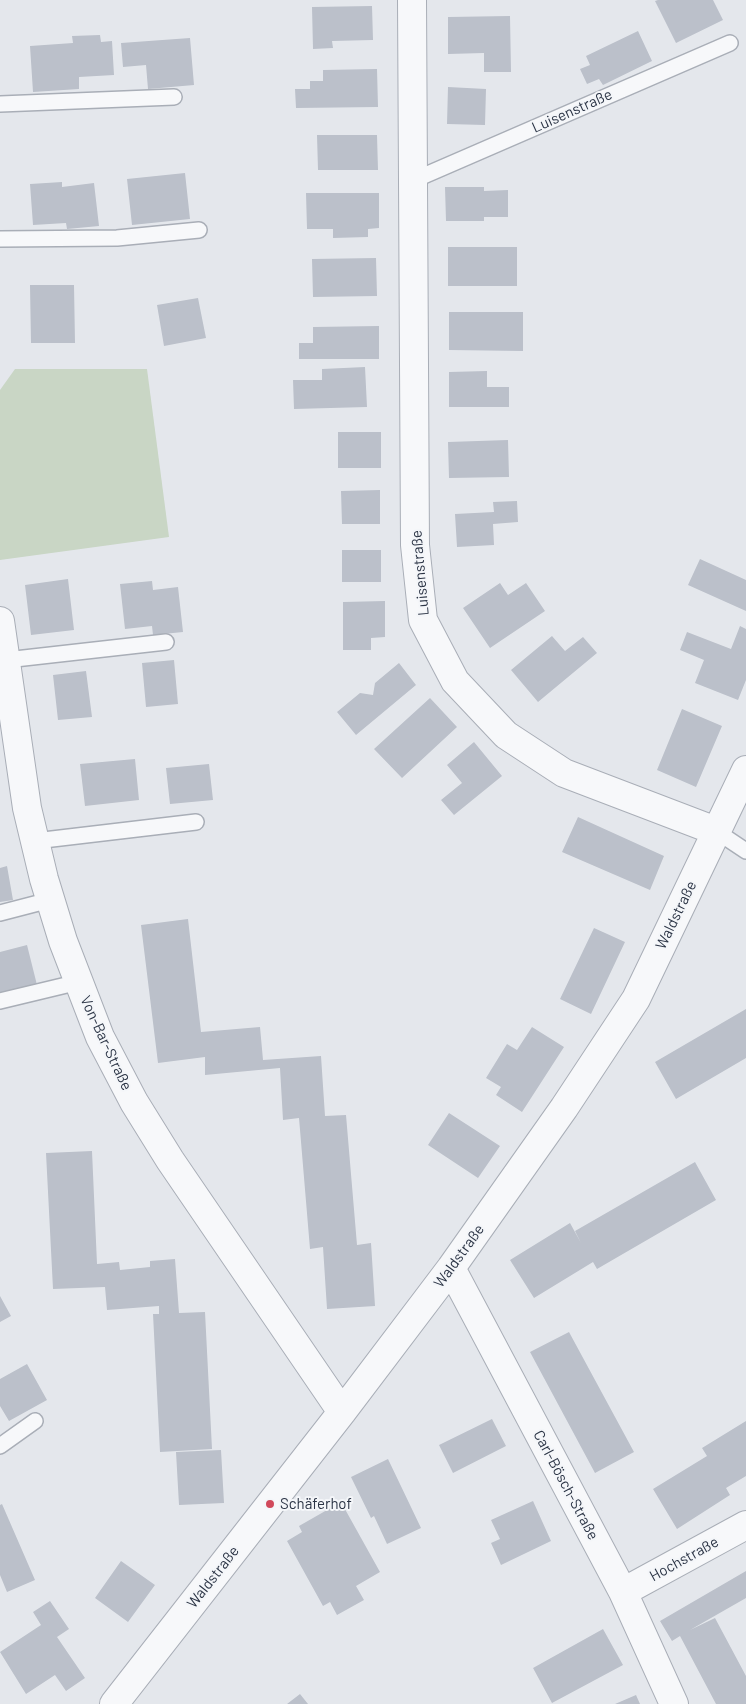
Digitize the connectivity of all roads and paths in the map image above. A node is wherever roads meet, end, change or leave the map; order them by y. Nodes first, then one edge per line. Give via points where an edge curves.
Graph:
1 (412, 0) edge
2 (730, 43) dead end
3 (174, 97) dead end
4 (0, 104) edge
5 (414, 180) junction
6 (199, 230) dead end
7 (0, 239) edge
8 (0, 621) edge
9 (166, 642) dead end
10 (6, 660) junction
11 (8, 731) edge
12 (746, 770) edge
13 (196, 822) dead end
14 (716, 831) junction
15 (35, 841) junction
16 (746, 851) edge
17 (50, 900) junction
18 (0, 913) edge
19 (79, 982) junction
20 (0, 1001) edge
21 (451, 1268) junction
22 (342, 1412) junction
23 (35, 1421) dead end
24 (0, 1446) edge
25 (746, 1525) edge
26 (623, 1592) junction
27 (114, 1704) edge
28 (674, 1704) edge

1 - 5 street, Luisenstraße
2 - 5 lane, Luisenstraße
3 - 4 lane
5 - 14 street, Luisenstraße via 415,545 423,620 455,681 506,735 564,773
6 - 7 lane via 117,238
8 - 10 street, Von-Bar-Straße
9 - 10 lane
10 - 11 street, Von-Bar-Straße
11 - 15 street, Von-Bar-Straße
12 - 14 street, Waldstraße
13 - 15 lane
14 - 16 lane
14 - 21 street, Waldstraße via 636,999
15 - 17 street, Von-Bar-Straße
17 - 18 lane
17 - 19 street, Von-Bar-Straße
19 - 20 lane
19 - 22 street, Von-Bar-Straße via 100,1037 134,1102
21 - 22 street, Waldstraße
21 - 26 street, Carl-Bösch-Straße
22 - 27 street, Waldstraße
23 - 24 lane
25 - 26 street, Hochstraße
26 - 28 street, Carl-Bösch-Straße

